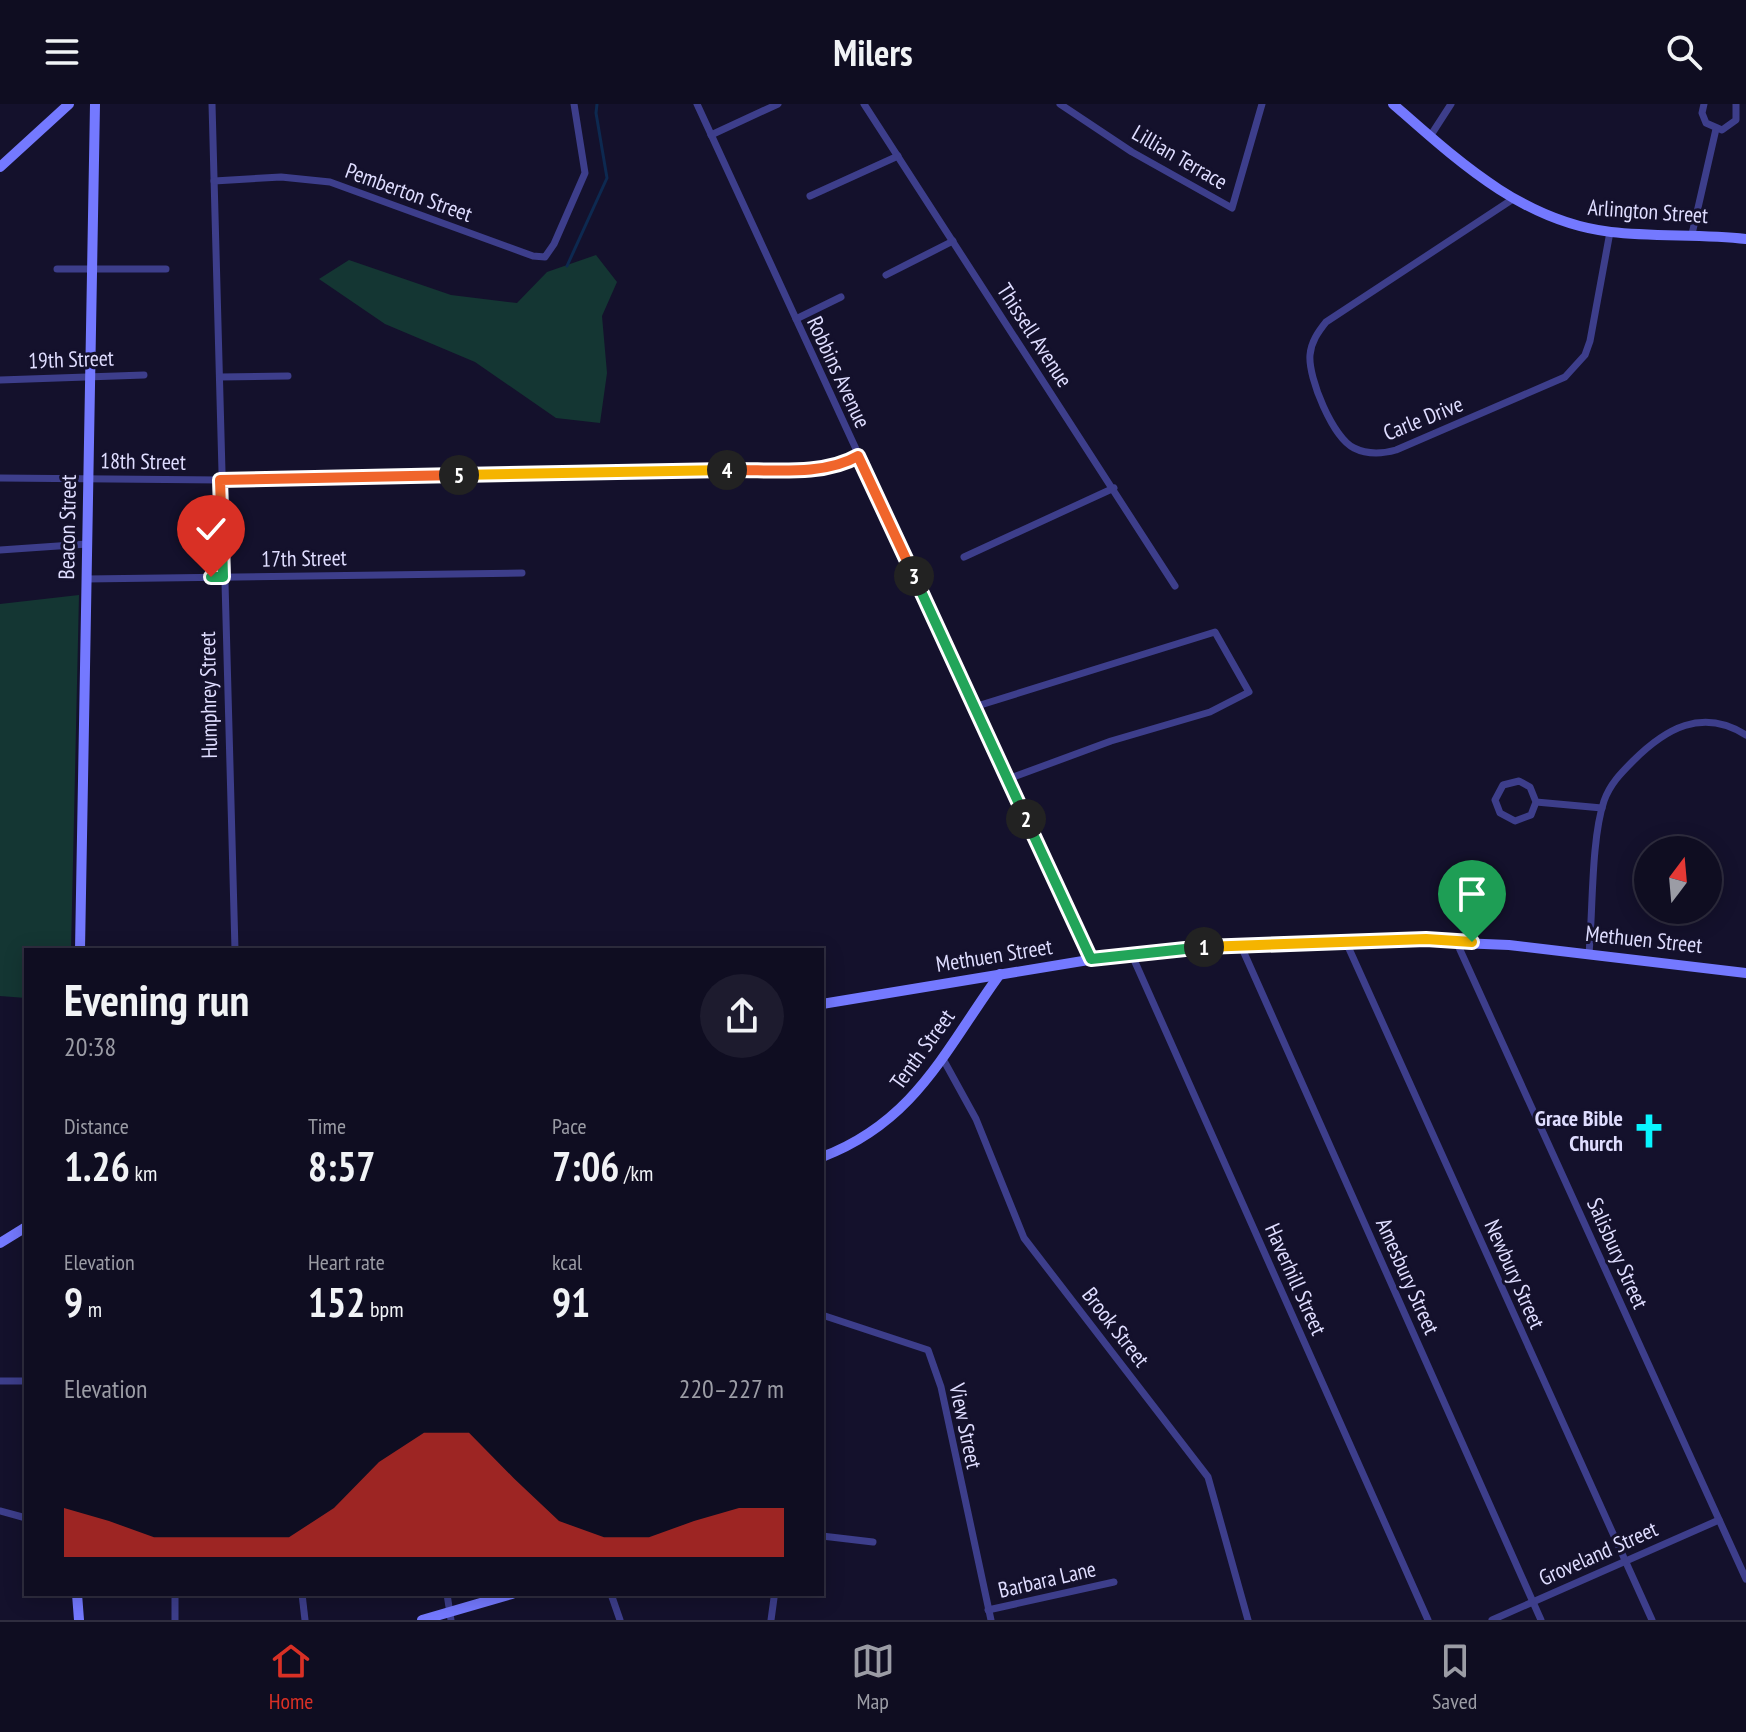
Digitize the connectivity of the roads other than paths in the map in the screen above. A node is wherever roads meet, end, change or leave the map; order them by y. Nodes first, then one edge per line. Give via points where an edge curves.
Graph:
1 (69, 104) edge
2 (95, 104) edge
3 (212, 104) edge
4 (574, 104) edge
5 (697, 104) edge
6 (778, 104) edge
7 (864, 104) edge
8 (1060, 104) edge
9 (1262, 104) edge
10 (1393, 104) edge
11 (1451, 104) edge
12 (1704, 104) edge
13 (1736, 104) edge
14 (1716, 129) junction
15 (711, 135) junction
16 (1431, 135) junction
17 (898, 156) junction
18 (0, 167) edge
19 (214, 181) junction
20 (810, 196) dead end
21 (1513, 199) junction
22 (1610, 232) junction
23 (1692, 234) junction
24 (1746, 239) edge
25 (953, 241) junction
26 (57, 269) dead end
27 (93, 269) junction
28 (166, 269) dead end
29 (886, 275) dead end
30 (841, 297) dead end
31 (796, 319) junction
32 (91, 375) junction
33 (144, 375) dead end
34 (288, 376) dead end
35 (220, 377) junction
36 (0, 380) edge
37 (858, 456) junction
38 (0, 478) edge
39 (88, 478) junction
40 (220, 480) junction
41 (1114, 488) junction
42 (87, 544) junction
43 (0, 550) edge
44 (964, 557) dead end
45 (522, 573) dead end
46 (223, 577) junction
47 (86, 579) junction
48 (1175, 586) dead end
49 (974, 707) junction
50 (1746, 735) edge
51 (1008, 779) junction
52 (1536, 802) junction
53 (1602, 808) junction
54 (1456, 941) junction
55 (1346, 942) junction
56 (1241, 946) junction
57 (80, 948) edge
58 (235, 948) edge
59 (1131, 953) junction
60 (1589, 953) junction
61 (1091, 959) junction
62 (1746, 973) edge
63 (1000, 974) junction
64 (824, 1004) edge
65 (943, 1059) junction
66 (824, 1156) edge
67 (24, 1228) edge
68 (0, 1243) edge
69 (824, 1316) edge
70 (0, 1381) edge
71 (24, 1381) edge
72 (0, 1511) edge
73 (24, 1517) edge
74 (1719, 1520) junction
75 (824, 1536) edge
76 (873, 1542) dead end
77 (1626, 1561) junction
78 (1746, 1579) edge
79 (1114, 1582) dead end
80 (77, 1596) edge
81 (175, 1596) edge
82 (302, 1596) edge
83 (447, 1596) edge
84 (507, 1596) edge
85 (612, 1596) edge
86 (774, 1598) dead end
87 (1533, 1602) junction
88 (988, 1610) junction
89 (451, 1617) edge
90 (79, 1620) edge
91 (175, 1620) edge
92 (305, 1620) edge
93 (422, 1620) edge
94 (620, 1620) edge
95 (771, 1620) edge
96 (991, 1620) edge
97 (1248, 1620) edge
98 (1428, 1620) edge
99 (1492, 1620) edge
100 (1541, 1620) edge
101 (1652, 1620) edge

1 - 18 street
2 - 27 street, Beacon Street
3 - 19 street, Humphrey Street
4 - 19 street, Pemberton Street via 585,173 545,257 330,182 281,177
5 - 15 street, Robbins Avenue
6 - 15 street
7 - 17 street, Thissell Avenue
8 - 9 street, Lillian Terrace via 1232,208
10 - 16 street, Arlington Street
11 - 16 street
12 - 14 street via 1703,118
13 - 14 street via 1732,125
14 - 23 street
15 - 31 street, Robbins Avenue
16 - 21 street, Arlington Street
17 - 20 street
17 - 25 street, Thissell Avenue
19 - 35 street, Humphrey Street
21 - 22 street, Arlington Street via 1547,218
21 - 22 street, Carle Drive via 1317,332 1312,375 1335,429 1353,448 1383,454 1396,450 1565,377 1590,341
22 - 23 street, Arlington Street
23 - 24 street, Arlington Street
25 - 29 street
25 - 41 street, Thissell Avenue
26 - 27 street
27 - 28 street
27 - 32 street, Beacon Street
30 - 31 street
31 - 37 street, Robbins Avenue
32 - 33 street, 19th Street
32 - 36 street, 19th Street
32 - 39 street, Beacon Street
34 - 35 street
35 - 40 street, Humphrey Street
37 - 40 street, 18th Street via 830,468
37 - 49 street, Robbins Avenue
38 - 39 street, 18th Street
39 - 40 street, 18th Street
39 - 42 street, Beacon Street
40 - 46 street, Humphrey Street
41 - 44 street
41 - 48 street, Thissell Avenue
42 - 43 street
42 - 47 street, Beacon Street
45 - 46 street, 17th Street
46 - 47 street, 17th Street
46 - 58 street, Humphrey Street
47 - 57 street, Beacon Street
49 - 51 street, Robbins Avenue
49 - 51 street via 1215,632 1249,692 1210,712
50 - 53 street via 1709,721 1671,729 1620,774
51 - 61 street, Robbins Avenue
52 - 52 street via 1531,815 1515,821 1503,816 1495,800 1503,785 1519,781 1530,787
52 - 53 street
53 - 60 street
54 - 55 street, Methuen Street
54 - 60 street, Methuen Street
54 - 74 street, Salisbury Street
55 - 56 street, Methuen Street
55 - 77 street, Newbury Street
56 - 59 street, Methuen Street
56 - 87 street, Amesbury Street
59 - 61 street, Methuen Street
59 - 98 street, Haverhill Street
60 - 62 street, Methuen Street
61 - 63 street, Methuen Street
63 - 64 street, Methuen Street
63 - 65 street, Tenth Street
65 - 66 street, Tenth Street via 903,1108 875,1131
65 - 97 street, Brook Street via 976,1119 1024,1238 1208,1477
67 - 68 street
69 - 88 street, View Street via 928,1350 941,1387
70 - 71 street
72 - 73 street
74 - 77 street, Groveland Street
74 - 78 street, Salisbury Street
75 - 76 street
77 - 87 street, Groveland Street
77 - 101 street, Newbury Street
79 - 88 street, Barbara Lane
80 - 90 street
81 - 91 street
82 - 92 street
83 - 89 street
84 - 89 street
85 - 94 street
86 - 95 street
87 - 99 street, Groveland Street
87 - 100 street, Amesbury Street
88 - 96 street, View Street
89 - 93 street

